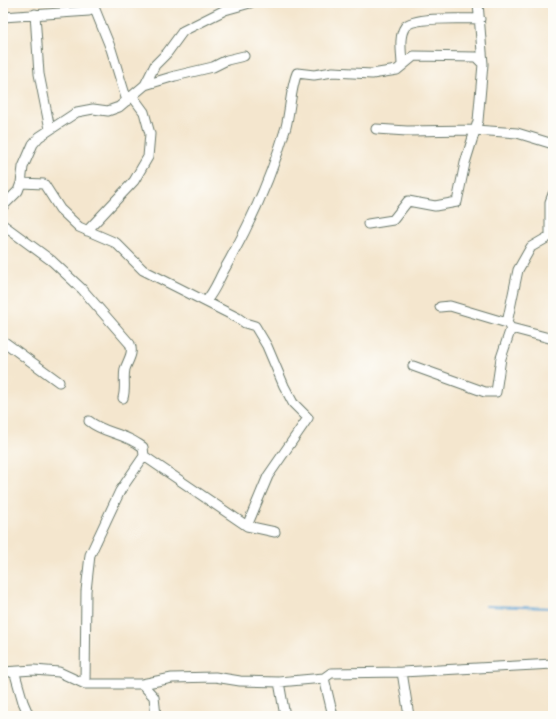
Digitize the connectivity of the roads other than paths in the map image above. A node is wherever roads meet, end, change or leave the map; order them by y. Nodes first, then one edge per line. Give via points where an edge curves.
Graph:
1 (250, 3) edge
2 (478, 3) edge
3 (94, 5) edge
4 (35, 14) junction
5 (3, 16) edge
6 (480, 19) junction
7 (244, 56) dead end
8 (483, 64) junction
9 (402, 66) junction
10 (145, 86) junction
11 (130, 99) junction
12 (50, 129) junction
13 (376, 129) dead end
14 (475, 130) junction
15 (553, 144) edge
16 (21, 183) junction
17 (553, 194) edge
18 (3, 206) edge
19 (368, 224) dead end
20 (3, 226) edge
21 (87, 231) junction
22 (206, 301) junction
23 (440, 307) dead end
24 (509, 325) junction
25 (553, 339) edge
26 (3, 341) edge
27 (413, 366) dead end
28 (59, 382) dead end
29 (123, 398) dead end
30 (89, 421) dead end
31 (144, 456) junction
32 (247, 526) junction
33 (275, 532) dead end
34 (553, 664) edge
35 (7, 672) edge
36 (402, 672) junction
37 (324, 678) junction
38 (279, 682) junction
39 (85, 684) junction
40 (142, 684) junction
41 (29, 716) edge
42 (156, 716) edge
43 (285, 716) edge
44 (333, 716) edge
45 (409, 716) edge

1 - 10 street via 225,10 183,32 155,64
2 - 6 street
3 - 4 street via 89,10 81,12
3 - 11 street
4 - 5 street
4 - 12 street via 39,74
6 - 8 street
6 - 9 street via 410,22 401,39
7 - 10 street
8 - 9 street via 476,56 430,55 414,56
8 - 14 street
9 - 22 street via 397,70 372,74 333,72 314,76 297,73 272,172 258,207 214,291
10 - 11 street
11 - 12 street via 112,111 93,109 77,112
11 - 21 street via 144,112 150,134 148,157 134,181
12 - 16 street via 33,144 23,167
13 - 14 street
14 - 15 street via 517,132
14 - 19 street via 457,202 435,206 408,201 393,220
16 - 18 street via 13,197
16 - 21 street via 44,184 60,209
17 - 24 street via 550,202 550,236 531,247 518,270
20 - 29 street via 57,265 88,295 130,344 131,352 125,369 126,390
21 - 22 street via 110,238 143,270
22 - 32 street via 245,323 256,326 293,403 308,418 268,476
23 - 24 street via 450,306
24 - 25 street
24 - 27 street via 496,392 484,392
26 - 28 street
30 - 31 street via 94,426 130,439 143,447
31 - 32 street
31 - 39 street via 120,491 90,555 86,591
32 - 33 street
34 - 36 street
35 - 39 street via 59,672
35 - 41 street via 15,674
36 - 37 street via 331,673
36 - 45 street
37 - 38 street
37 - 44 street
38 - 40 street via 240,681 215,677
38 - 43 street
39 - 40 street
40 - 42 street via 154,697

